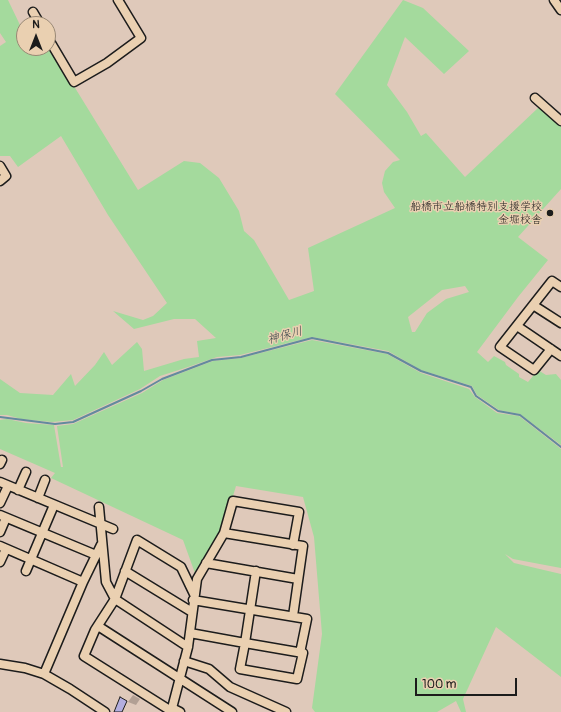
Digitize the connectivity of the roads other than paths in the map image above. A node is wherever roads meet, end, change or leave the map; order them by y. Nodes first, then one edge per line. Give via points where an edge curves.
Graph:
1 (118, 0) edge
2 (554, 0) edge
3 (561, 10) edge
4 (33, 12) dead end
5 (35, 16) edge
6 (56, 52) edge
7 (535, 98) dead end
8 (560, 120) edge
9 (0, 166) edge
10 (0, 181) edge
11 (561, 287) edge
12 (533, 305) junction
13 (561, 323) edge
14 (517, 326) junction
15 (550, 349) junction
16 (561, 356) edge
17 (26, 472) dead end
18 (46, 480) dead end
19 (0, 482) edge
20 (8, 486) junction
21 (18, 490) junction
22 (38, 498) junction
23 (0, 503) edge
24 (54, 505) junction
25 (99, 507) dead end
26 (3, 516) edge
27 (100, 524) junction
28 (113, 529) dead end
29 (0, 532) edge
30 (43, 533) junction
31 (224, 533) junction
32 (101, 544) junction
33 (293, 545) junction
34 (3, 547) edge
35 (96, 555) junction
36 (31, 560) junction
37 (0, 562) edge
38 (206, 563) junction
39 (26, 570) dead end
40 (125, 571) junction
41 (256, 571) junction
42 (298, 579) junction
43 (83, 582) junction
44 (194, 597) junction
45 (115, 599) junction
46 (250, 609) junction
47 (192, 612) junction
48 (293, 616) junction
49 (98, 626) junction
50 (190, 633) junction
51 (245, 643) junction
52 (188, 646) junction
53 (300, 653) junction
54 (184, 661) junction
55 (0, 664) edge
56 (44, 674) junction
57 (179, 680) junction
58 (171, 710) edge
59 (105, 712) edge
60 (180, 712) edge
61 (232, 712) edge
62 (286, 712) edge

1 - 6 street via 141,38 74,82
2 - 3 street
4 - 5 street
7 - 8 street
9 - 10 street via 6,176
11 - 12 street via 552,281
12 - 13 street
12 - 14 street
14 - 15 street
14 - 15 street via 500,347 534,370
15 - 16 street
17 - 21 street
18 - 22 street
19 - 20 street
20 - 21 street
20 - 23 street
21 - 22 street
22 - 24 street
24 - 27 street
24 - 30 street
25 - 27 street
26 - 29 street
26 - 30 street
27 - 28 street
27 - 32 street
30 - 35 street
30 - 36 street
31 - 33 street
31 - 33 street via 233,501 299,512
31 - 38 street
32 - 35 street
32 - 45 street via 106,582
33 - 42 street via 303,546
34 - 36 street
34 - 37 street
35 - 43 street
36 - 39 street
36 - 43 street
38 - 41 street
38 - 44 street via 196,579
40 - 44 street via 137,540 180,568
40 - 45 street
40 - 47 street
41 - 42 street
41 - 46 street
42 - 48 street
43 - 56 street
44 - 46 street
44 - 47 street
45 - 49 street
45 - 52 street
46 - 48 street
46 - 51 street
47 - 50 street
48 - 53 street via 306,618
49 - 57 street
49 - 58 street via 84,656
50 - 51 street
50 - 52 street
51 - 53 street
51 - 53 street via 240,668 297,679 303,653
52 - 54 street
54 - 57 street
54 - 62 street via 209,669 230,687
55 - 56 street
56 - 59 street
57 - 58 street
57 - 61 street
58 - 60 street

